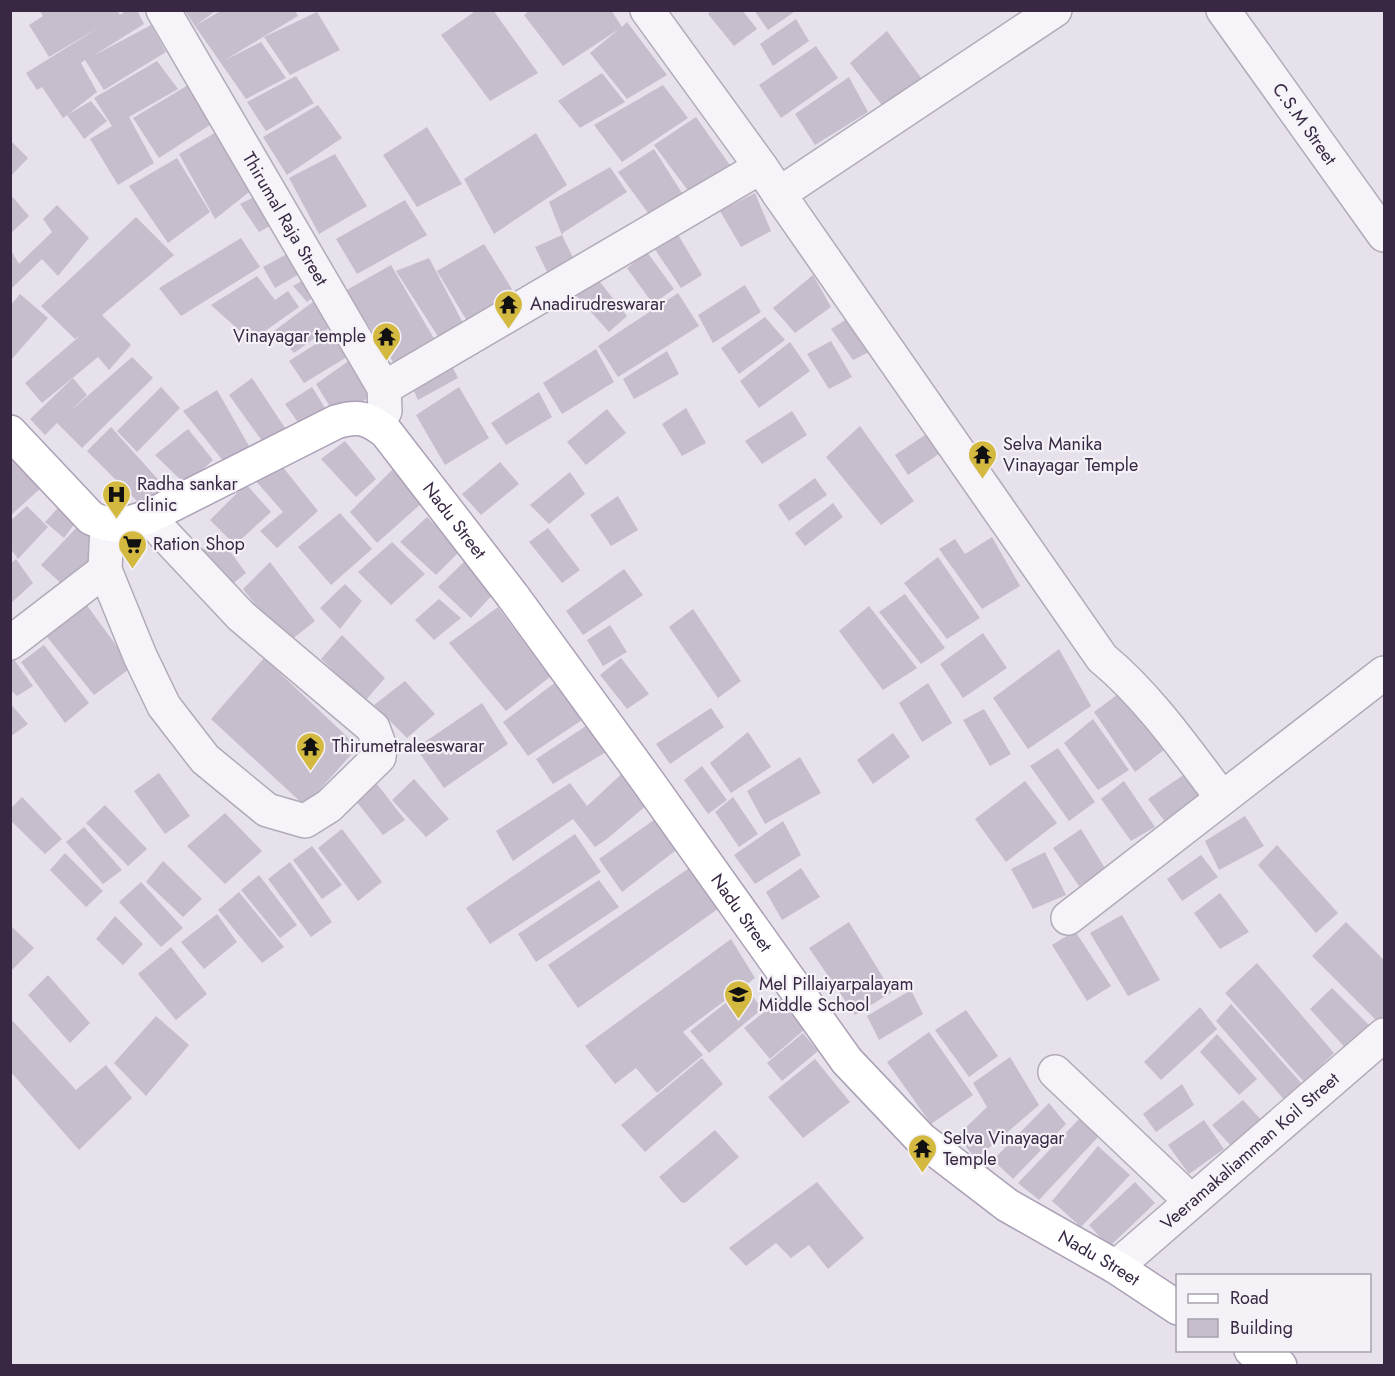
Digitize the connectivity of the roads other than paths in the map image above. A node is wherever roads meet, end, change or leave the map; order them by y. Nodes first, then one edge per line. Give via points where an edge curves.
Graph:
1 (163, 10) edge
2 (646, 10) edge
3 (1055, 10) edge
4 (1223, 10) edge
5 (761, 167) junction
6 (779, 194) junction
7 (1384, 235) edge
8 (384, 388) junction
9 (10, 432) edge
10 (386, 432) junction
11 (148, 518) junction
12 (107, 525) junction
13 (105, 570) junction
14 (10, 643) edge
15 (1384, 673) edge
16 (1222, 798) junction
17 (1068, 918) dead end
18 (1380, 1048) edge
19 (1055, 1072) dead end
20 (1191, 1201) junction
21 (1116, 1266) junction
22 (1176, 1307) edge
23 (1255, 1352) edge
24 (1280, 1365) edge

1 - 8 street, Thirumal Raja Street
2 - 5 street
3 - 6 street
4 - 7 street, C.S.M Street
5 - 6 street
5 - 8 street
6 - 16 street via 1102,658 1132,685
8 - 10 street, Thirumal Raja Street
9 - 12 main road via 91,518
10 - 11 main road via 361,419 336,422
10 - 21 main road, Nadu Street via 519,605 848,1061 921,1139 997,1197
11 - 12 main road via 116,527
11 - 13 street via 241,616 374,728 379,757 329,806 305,821 267,810 205,759 164,706
12 - 13 street
13 - 14 street
15 - 16 street
16 - 17 street
18 - 20 street, Veeramakaliamman Koil Street
19 - 20 street
20 - 21 street, Veeramakaliamman Koil Street
21 - 22 main road, Nadu Street
23 - 24 main road

